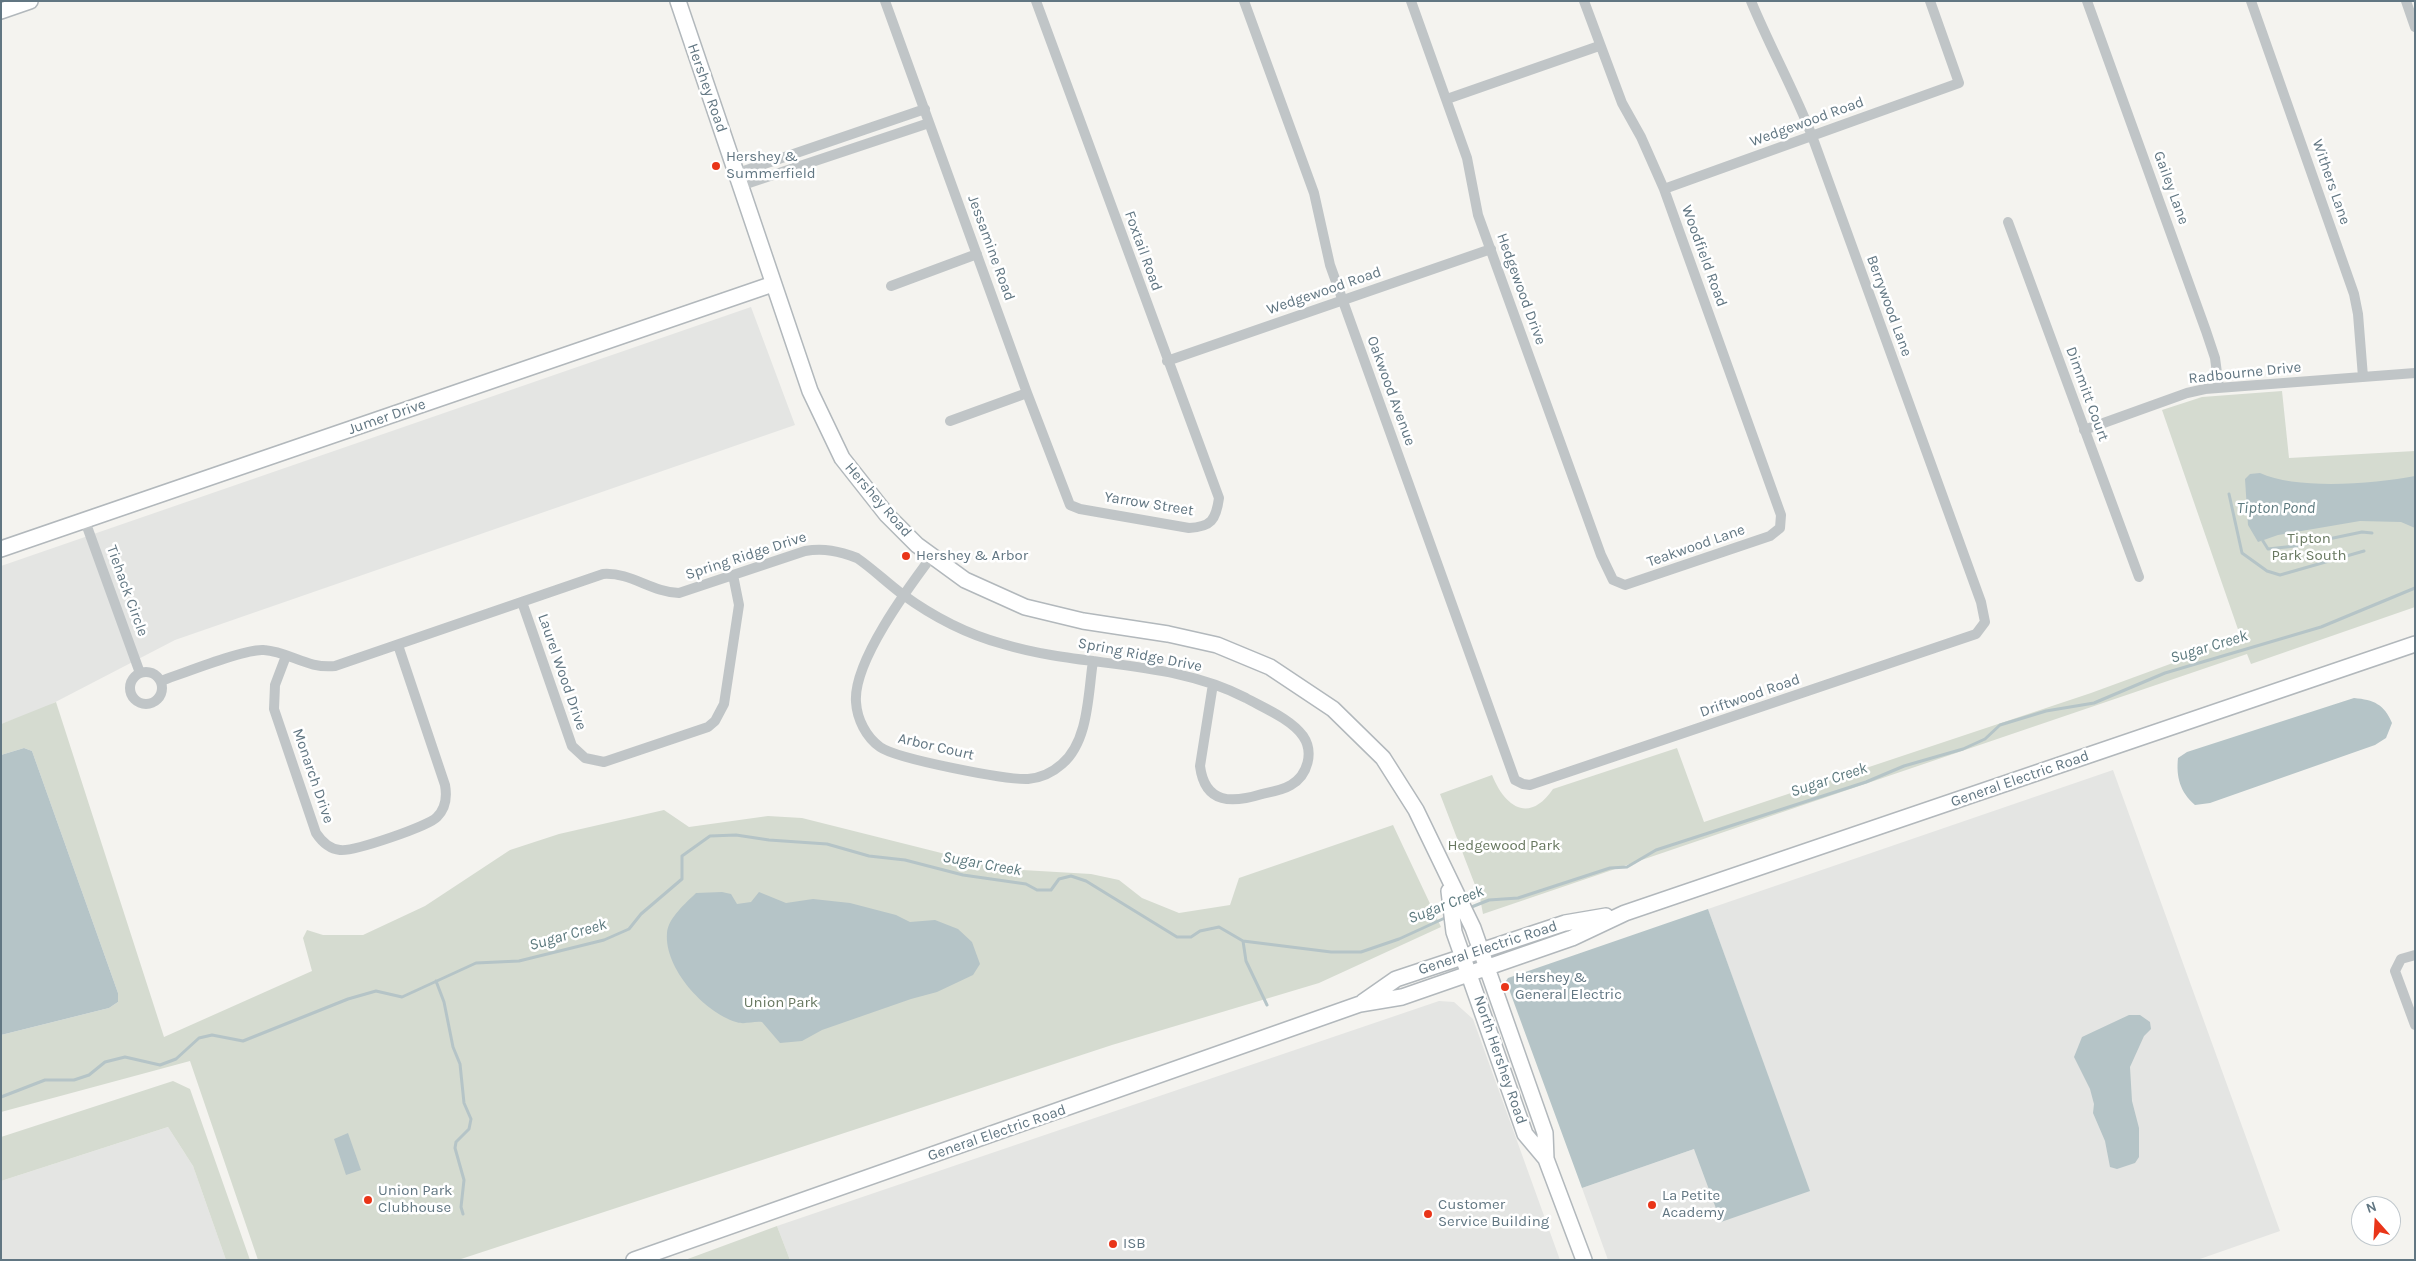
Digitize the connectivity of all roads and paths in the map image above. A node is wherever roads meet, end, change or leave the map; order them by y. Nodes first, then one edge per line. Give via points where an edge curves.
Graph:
1 (30, 1) edge
2 (678, 1) edge
3 (885, 1) edge
4 (1036, 1) edge
5 (1244, 1) edge
6 (1410, 1) edge
7 (1584, 1) edge
8 (1752, 1) edge
9 (1930, 1) edge
10 (2087, 1) edge
11 (2251, 1) edge
12 (2406, 1) edge
13 (1, 11) edge
14 (2415, 26) edge
15 (1599, 46) junction
16 (1446, 99) junction
17 (924, 109) junction
18 (930, 123) junction
19 (1812, 136) junction
20 (817, 146) junction
21 (821, 159) junction
22 (737, 180) junction
23 (1664, 189) junction
24 (2008, 222) dead end
25 (1491, 249) junction
26 (977, 254) junction
27 (773, 284) junction
28 (891, 286) dead end
29 (1342, 300) junction
30 (1167, 361) junction
31 (2415, 373) edge
32 (2363, 377) junction
33 (2219, 388) junction
34 (1027, 393) junction
35 (950, 421) dead end
36 (2084, 430) junction
37 (1070, 504) joint
38 (1217, 511) joint
39 (85, 521) junction
40 (1781, 525) joint
41 (1, 549) edge
42 (932, 556) junction
43 (733, 575) junction
44 (2138, 577) dead end
45 (1616, 582) joint
46 (903, 595) junction
47 (522, 602) junction
48 (1984, 626) joint
49 (2415, 644) edge
50 (398, 645) junction
51 (286, 656) junction
52 (1093, 661) junction
53 (140, 673) junction
54 (161, 681) junction
55 (1213, 684) junction
56 (1522, 784) joint
57 (1448, 879) junction
58 (1625, 913) junction
59 (1481, 950) junction
60 (2415, 955) edge
61 (1462, 956) junction
62 (1488, 968) junction
63 (1469, 974) junction
64 (1360, 1004) junction
65 (2415, 1024) edge
66 (1546, 1159) junction
67 (634, 1260) edge
68 (1584, 1260) edge

1 - 13 main road
2 - 22 main road, Hershey Road
3 - 17 street, Jessamine Road
4 - 30 street, Foxtail Road
5 - 29 street, Oakwood Avenue via 1314,193 1330,265
6 - 16 street, Hedgewood Drive
7 - 15 street, Woodfield Road
8 - 19 street, Berrywood Lane
9 - 19 street, Wedgewood Road via 1959,83
10 - 33 street, Gailey Lane via 2206,331 2215,358
11 - 32 street, Withers Lane via 2354,294
12 - 14 street
15 - 16 street
15 - 23 street, Woodfield Road via 1622,103
16 - 25 street, Hedgewood Drive via 1467,158 1478,215
17 - 18 street, Jessamine Road
17 - 20 street
18 - 21 street
18 - 26 street, Jessamine Road
19 - 23 street, Wedgewood Road
19 - 48 street, Berrywood Lane via 1981,602
20 - 21 street
20 - 22 street
21 - 22 street
22 - 27 main road, Hershey Road
23 - 40 street, Woodfield Road via 1772,489
24 - 36 street, Dimmitt Court
25 - 29 street, Wedgewood Road
25 - 45 street, Hedgewood Drive via 1601,555
26 - 28 street
26 - 34 street, Jessamine Road
27 - 39 main road, Jumer Drive
27 - 42 main road, Hershey Road via 810,391 842,458 887,515
29 - 30 street, Wedgewood Road
29 - 56 street, Oakwood Avenue via 1515,780
30 - 38 street, Foxtail Road via 1219,498
31 - 32 street, Radbourne Drive
32 - 33 street, Radbourne Drive
33 - 36 street, Radbourne Drive via 2187,393
34 - 35 street
34 - 37 street, Jessamine Road
36 - 44 street, Dimmitt Court
37 - 38 street, Yarrow Street via 1080,509 1189,528 1203,527
39 - 41 main road, Jumer Drive
39 - 53 street, Tiehack Circle
40 - 45 street, Teakwood Lane via 1770,536 1631,584
42 - 46 street, Arbor Court
42 - 57 main road, Hershey Road via 965,580 1025,607 1217,645 1270,667 1333,709 1383,758 1416,810
43 - 46 street, Spring Ridge Drive via 805,550 831,550 857,558
43 - 47 street, Spring Ridge Drive via 678,593 659,590 626,576 603,574
43 - 47 street, Laurel Wood Drive via 739,605 721,713 708,727 604,762 585,758 572,746
46 - 52 street, Spring Ridge Drive via 942,620 978,636 1030,650
46 - 52 street, Arbor Court via 859,676 856,690 857,710 863,728 891,754 1018,779 1052,771 1063,763 1078,742
47 - 50 street, Spring Ridge Drive
48 - 56 street, Driftwood Road via 1976,634 1798,696 1535,785
49 - 58 main road, General Electric Road
50 - 51 street, Spring Ridge Drive via 335,666 312,666
50 - 51 street, Monarch Drive via 445,785 446,800 443,809 429,823 349,850 330,847 316,833 274,709 275,686
51 - 54 street, Spring Ridge Drive via 252,651
52 - 55 street, Spring Ridge Drive
53 - 54 street via 150,672
53 - 54 street via 130,685 132,696 140,703 151,704 160,697
55 - 55 street, Spring Ridge Drive via 1200,766 1205,785 1220,798 1241,801 1297,781 1304,773 1309,754 1302,736 1268,710
57 - 59 main road, Hershey Road
57 - 61 main road, Hershey Road via 1454,932
58 - 59 main road, General Electric Road via 1565,923
58 - 62 main road, General Electric Road via 1572,938
59 - 61 main road, General Electric Road
59 - 62 main road, Hershey Road
60 - 65 street via 2401,959 2395,971
61 - 63 main road, North Hershey Road
61 - 64 main road, General Electric Road via 1396,978
62 - 63 main road, General Electric Road
62 - 66 main road, North Hershey Road via 1545,1133
63 - 64 main road, General Electric Road via 1402,997
63 - 66 main road, North Hershey Road via 1526,1134
64 - 67 main road, General Electric Road
66 - 68 main road, North Hershey Road

